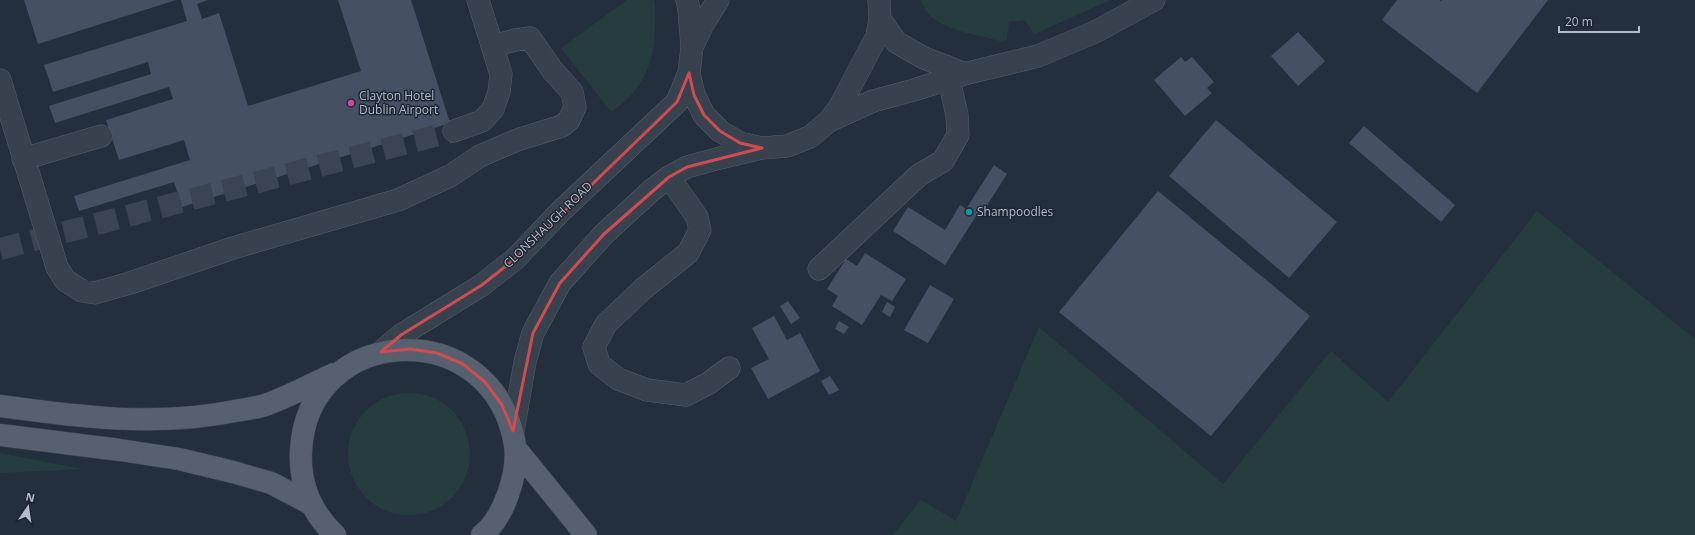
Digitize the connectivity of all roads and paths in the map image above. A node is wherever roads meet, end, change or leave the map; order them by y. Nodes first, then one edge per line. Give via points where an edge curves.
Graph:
1 (478, 0) edge
2 (687, 0) edge
3 (718, 0) edge
4 (1154, 0) edge
5 (879, 10) edge
6 (494, 46) junction
7 (692, 48) junction
8 (689, 73) junction
9 (953, 73) junction
10 (0, 80) edge
11 (829, 121) junction
12 (454, 131) tunnel mouth
13 (101, 136) dead end
14 (762, 148) junction
15 (23, 158) junction
16 (669, 177) junction
17 (819, 269) dead end
18 (381, 352) junction
19 (729, 368) dead end
20 (344, 370) junction
21 (0, 406) edge
22 (0, 435) edge
23 (514, 440) junction
24 (311, 504) junction
25 (335, 535) edge
26 (482, 535) edge
27 (586, 535) edge

1 - 6 street
2 - 7 street
3 - 7 street, CLONSHAUGH ROAD
4 - 9 street, CLONSHAUGH ROAD via 1095,32 1038,56
5 - 9 street, CLONSHAUGH ROAD via 896,42
5 - 11 street, CLONSHAUGH ROAD via 877,36 839,108
6 - 12 street via 501,74 499,92 492,109 482,121
6 - 15 street via 530,38 553,71 572,92 575,107 569,120 562,126 517,140 480,156 450,176 398,200 233,248 95,293 82,291 64,280 57,267
7 - 8 street, CLONSHAUGH ROAD
8 - 14 street, CLONSHAUGH ROAD via 694,95 704,115 720,131 740,143
8 - 18 street, CLONSHAUGH ROAD via 677,102 561,211 515,259 482,285 401,335
9 - 11 street, CLONSHAUGH ROAD via 914,90 873,101
9 - 17 street via 958,135 942,161 919,175
10 - 15 street
11 - 14 street, CLONSHAUGH ROAD via 810,137 787,146
13 - 15 street
14 - 16 street, CLONSHAUGH ROAD via 687,167
16 - 19 street via 697,217 700,230 688,253 643,289 606,324 594,347 599,364 618,379 647,390 686,395 709,383
16 - 23 street, CLONSHAUGH ROAD via 604,234 560,284 533,333 525,362
18 - 20 main road via 362,359
18 - 23 main road via 410,349 437,353 463,364 485,382 502,405
20 - 21 main road via 267,405 216,415 171,420 117,420
20 - 24 main road via 316,401 306,421 301,441 303,484
22 - 24 main road via 179,459 270,483
23 - 26 main road via 514,480 503,508
23 - 27 main road
24 - 25 main road via 324,525

